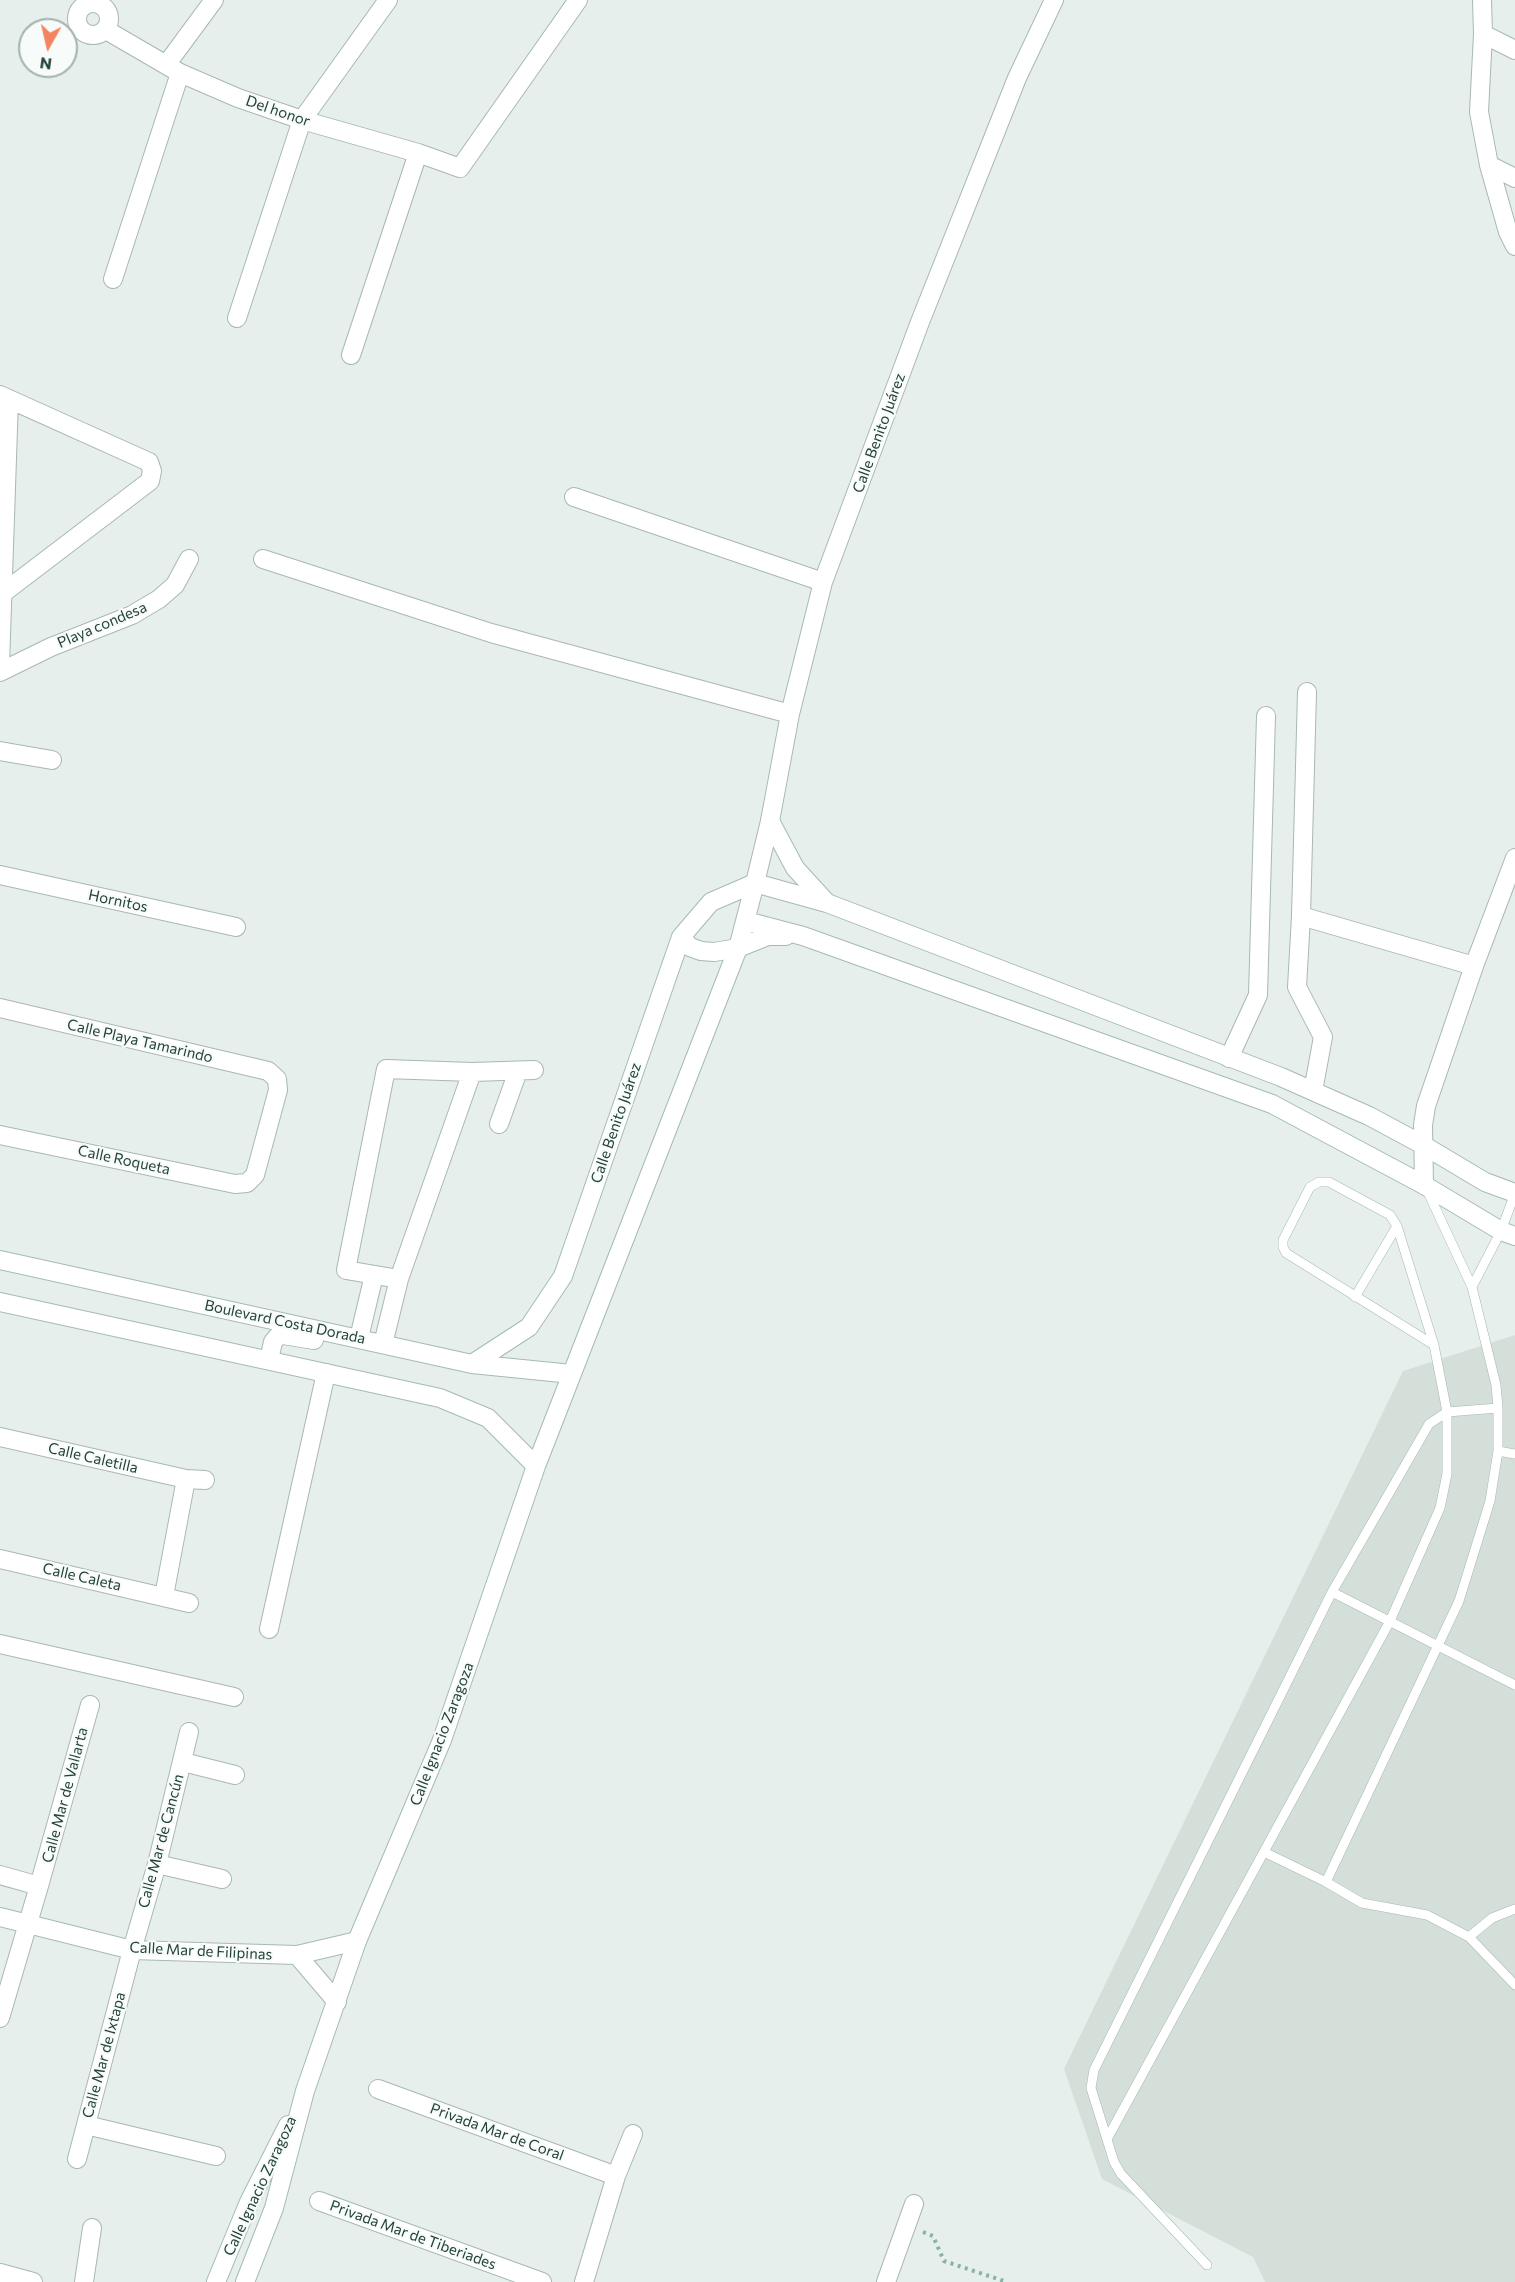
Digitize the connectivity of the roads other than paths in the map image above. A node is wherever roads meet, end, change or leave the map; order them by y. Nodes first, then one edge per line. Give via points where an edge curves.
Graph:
1 (213, 0) edge
2 (388, 0) edge
3 (578, 0) edge
4 (1054, 0) edge
5 (1482, 0) edge
6 (76, 4) edge
7 (1483, 34) junction
8 (1515, 51) edge
9 (173, 69) junction
10 (302, 120) junction
11 (418, 153) junction
12 (1489, 165) junction
13 (1515, 178) edge
14 (1515, 246) edge
15 (113, 279) dead end
16 (237, 318) dead end
17 (351, 355) dead end
18 (4, 397) edge
19 (574, 497) dead end
20 (189, 559) dead end
21 (263, 559) dead end
22 (824, 582) junction
23 (3, 593) junction
24 (0, 665) edge
25 (0, 672) edge
26 (1308, 692) dead end
27 (790, 714) junction
28 (1266, 716) dead end
29 (0, 751) edge
30 (52, 760) dead end
31 (770, 821) junction
32 (1515, 858) edge
33 (0, 875) edge
34 (755, 883) junction
35 (826, 903) junction
36 (1301, 916) junction
37 (746, 921) junction
38 (236, 927) dead end
39 (803, 936) junction
40 (681, 937) junction
41 (738, 948) junction
42 (1474, 966) junction
43 (0, 1008) edge
44 (1167, 1034) junction
45 (1236, 1061) junction
46 (1152, 1062) junction
47 (472, 1072) junction
48 (1313, 1091) junction
49 (499, 1124) dead end
50 (0, 1135) edge
51 (1424, 1145) junction
52 (248, 1183) joint
53 (1424, 1185) junction
54 (1515, 1193) edge
55 (1397, 1226) junction
56 (1508, 1233) edge
57 (0, 1260) edge
58 (375, 1275) junction
59 (399, 1279) junction
60 (1472, 1287) junction
61 (1355, 1297) junction
62 (0, 1302) edge
63 (334, 1333) junction
64 (359, 1338) junction
65 (383, 1344) junction
66 (1434, 1346) junction
67 (269, 1360) junction
68 (472, 1364) junction
69 (326, 1373) junction
70 (572, 1374) junction
71 (1498, 1408) junction
72 (1447, 1412) junction
73 (0, 1437) edge
74 (1498, 1451) junction
75 (1515, 1454) edge
76 (536, 1466) junction
77 (186, 1479) junction
78 (205, 1480) dead end
79 (0, 1559) edge
80 (1332, 1592) junction
81 (164, 1596) junction
82 (189, 1603) dead end
83 (1390, 1621) junction
84 (269, 1629) dead end
85 (0, 1644) edge
86 (1438, 1646) junction
87 (1515, 1685) edge
88 (234, 1697) dead end
89 (90, 1705) dead end
90 (189, 1731) dead end
91 (183, 1762) junction
92 (235, 1774) dead end
93 (1264, 1852) junction
94 (157, 1864) junction
95 (0, 1875) edge
96 (222, 1879) dead end
97 (1326, 1882) junction
98 (39, 1886) junction
99 (1515, 1909) edge
100 (0, 1917) edge
101 (28, 1925) junction
102 (1469, 1937) junction
103 (357, 1941) junction
104 (132, 1950) junction
105 (297, 1955) junction
106 (8, 1962) edge
107 (1515, 1985) edge
108 (337, 2002) junction
109 (0, 2018) edge
110 (378, 2089) dead end
111 (304, 2091) junction
112 (86, 2126) junction
113 (633, 2134) dead end
114 (1107, 2139) junction
115 (216, 2156) dead end
116 (77, 2159) dead end
117 (616, 2176) junction
118 (319, 2201) dead end
119 (914, 2204) dead end
120 (92, 2228) dead end
121 (1207, 2265) dead end
122 (0, 2273) edge
123 (33, 2282) edge
124 (84, 2282) edge
125 (216, 2282) edge
126 (245, 2282) edge
127 (542, 2282) edge
128 (584, 2282) edge
129 (886, 2282) edge

1 - 9 street
2 - 10 street
3 - 11 street, Del honor via 460,168
4 - 22 street, Calle Benito Juárez via 1012,89
5 - 7 street
6 - 9 street, Del honor via 79,28 87,35 106,30
7 - 8 street
7 - 12 street via 1479,112
9 - 10 street, Del honor via 238,98
9 - 15 street
10 - 11 street, Del honor
10 - 16 street
11 - 17 street
12 - 13 street
12 - 14 street
18 - 23 street
18 - 23 street via 149,462 153,471 150,481
19 - 22 street
20 - 25 street, Playa condesa via 175,585 159,599 132,615
21 - 27 street via 491,633
22 - 27 street, Calle Benito Juárez
23 - 24 street
26 - 36 street
27 - 31 street, Calle Benito Juárez
28 - 45 street via 1258,995
29 - 30 street
31 - 34 street, Calle Benito Juárez
31 - 35 street via 795,868
32 - 42 street
33 - 38 street, Hornitos
34 - 35 street
34 - 37 street, Calle Benito Juárez
34 - 40 street, Calle Benito Juárez via 711,902
35 - 44 street
36 - 42 street
36 - 48 street via 1297,987 1323,1037
37 - 39 street
37 - 41 street, Calle Benito Juárez
39 - 41 street via 768,936
39 - 46 street
40 - 41 street via 701,951
40 - 68 street, Calle Benito Juárez via 563,1276 530,1327
41 - 70 street, Calle Benito Juárez
42 - 51 street via 1426,1106
43 - 52 street, Calle Playa Tamarindo via 268,1071 277,1079 278,1090 255,1174
44 - 45 street
44 - 46 street
45 - 48 street
46 - 53 street via 1272,1104
47 - 49 street via 526,1070
47 - 58 street via 386,1069 346,1270
47 - 59 street
48 - 51 street
50 - 52 street, Calle Roqueta via 235,1184
51 - 53 street
51 - 54 street via 1485,1182
53 - 56 street
53 - 60 lane
54 - 56 lane
55 - 61 lane
55 - 61 lane via 1390,1215 1329,1182 1310,1187 1283,1247 1286,1253
55 - 66 lane
56 - 60 lane
57 - 63 street, Boulevard Costa Dorada
58 - 59 street
58 - 64 street
59 - 65 street
60 - 71 lane
61 - 66 lane
62 - 67 street
63 - 64 street, Boulevard Costa Dorada
63 - 67 street via 319,1341 278,1336
64 - 65 street, Boulevard Costa Dorada
65 - 68 street, Boulevard Costa Dorada
66 - 72 lane
67 - 69 street
68 - 70 street, Boulevard Costa Dorada
69 - 76 street via 440,1398 488,1418
69 - 84 street
70 - 76 street, Calle Ignacio Zaragoza
71 - 72 lane
71 - 74 lane
72 - 80 lane via 1429,1424
72 - 83 lane via 1447,1474 1440,1508
73 - 77 street, Calle Caletilla
74 - 75 lane
74 - 86 lane via 1490,1501 1459,1600
76 - 103 street, Calle Ignacio Zaragoza via 442,1740
77 - 78 street, Calle Caletilla
77 - 81 street
79 - 81 street, Calle Caleta
80 - 83 lane
80 - 114 lane via 1094,2070 1091,2088
81 - 82 street, Calle Caleta
83 - 86 lane
83 - 93 lane
85 - 88 street
86 - 87 lane
86 - 97 lane
89 - 98 street, Calle Mar de Vallarta
90 - 91 street, Calle Mar de Cancún
91 - 92 street
91 - 94 street, Calle Mar de Cancún
93 - 97 lane
93 - 114 lane
94 - 96 street
94 - 104 street, Calle Mar de Cancún
95 - 98 street
97 - 102 lane via 1362,1903 1427,1915
98 - 101 street, Calle Mar de Vallarta
99 - 102 lane via 1492,1918
100 - 101 street, Calle Mar de Filipinas
101 - 104 street, Calle Mar de Filipinas
101 - 106 street, Calle Mar de Vallarta
102 - 107 lane
103 - 105 street, Calle Mar de Filipinas
103 - 108 street, Calle Ignacio Zaragoza
104 - 105 street, Calle Mar de Filipinas
104 - 112 street, Calle Mar de Ixtapa
105 - 108 street
106 - 109 street, Calle Mar de Vallarta
108 - 111 street, Calle Ignacio Zaragoza
110 - 117 street, Privada Mar de Coral
111 - 125 street, Calle Ignacio Zaragoza via 249,2202
111 - 126 street, Calle Ignacio Zaragoza via 274,2208
112 - 115 street
112 - 116 street, Calle Mar de Ixtapa
113 - 117 street
114 - 121 lane via 1121,2174
117 - 128 street
118 - 127 street, Privada Mar de Tiberiades
119 - 129 street
120 - 124 street
122 - 123 street

